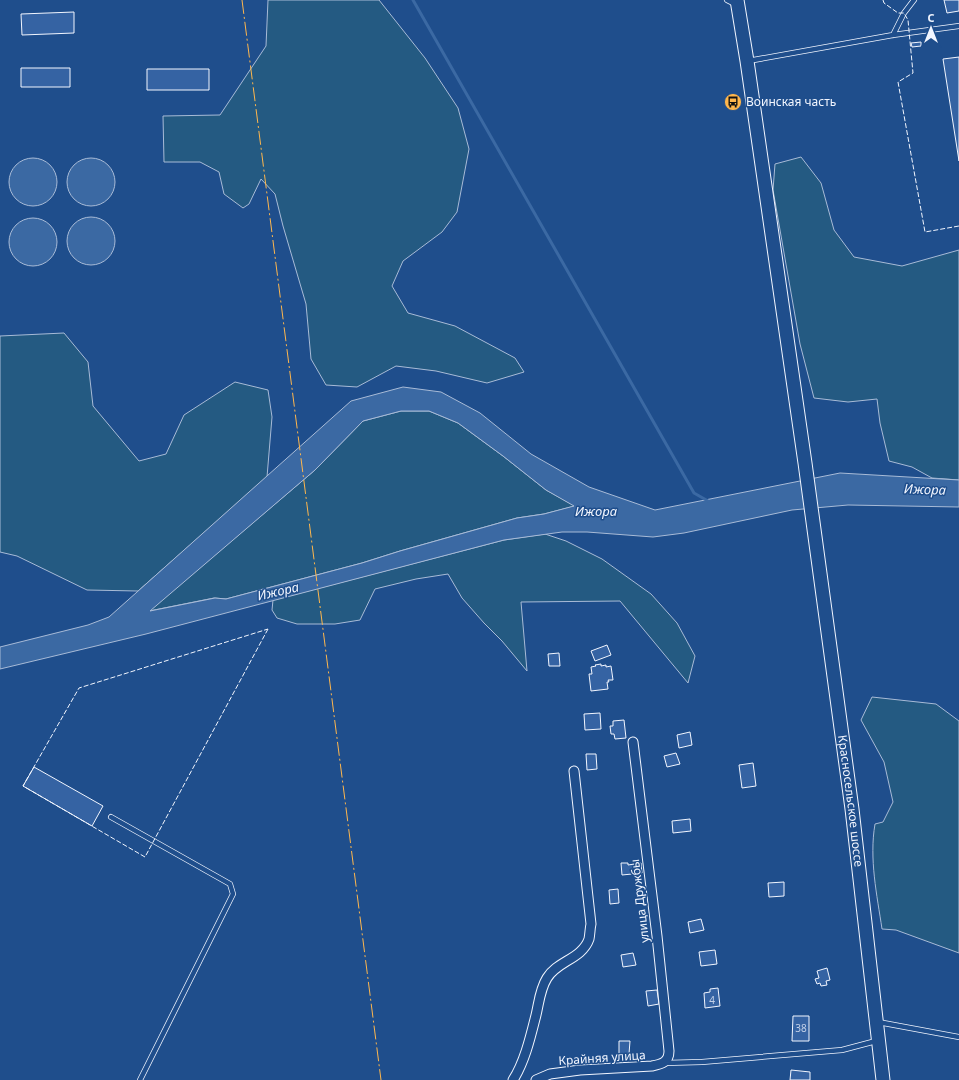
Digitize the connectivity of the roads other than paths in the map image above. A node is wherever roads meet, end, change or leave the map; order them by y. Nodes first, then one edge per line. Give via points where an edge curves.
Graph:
1 (914, 0) edge
2 (734, 2) edge
3 (959, 26) edge
4 (893, 35) junction
5 (747, 61) junction
6 (633, 742) dead end
7 (574, 771) dead end
8 (111, 817) dead end
9 (876, 1022) junction
10 (959, 1037) edge
11 (879, 1040) junction
12 (666, 1060) junction
13 (140, 1080) edge
14 (513, 1080) edge
15 (536, 1080) edge
16 (883, 1080) edge

1 - 4 lane
2 - 5 main road, Красносельское шоссе
3 - 4 lane
4 - 5 lane
5 - 9 main road, Красносельское шоссе via 852,809
6 - 12 street, улица Дружбы via 657,936
7 - 14 street via 591,924 589,938 572,959 558,966 547,977 540,993 527,1047
8 - 13 lane via 230,884 232,894
9 - 10 lane
9 - 11 main road, Красносельское шоссе
11 - 12 lane via 842,1050 702,1062
11 - 16 main road, Красносельское шоссе
12 - 15 street, Крайняя улица via 652,1066 580,1070 550,1074

